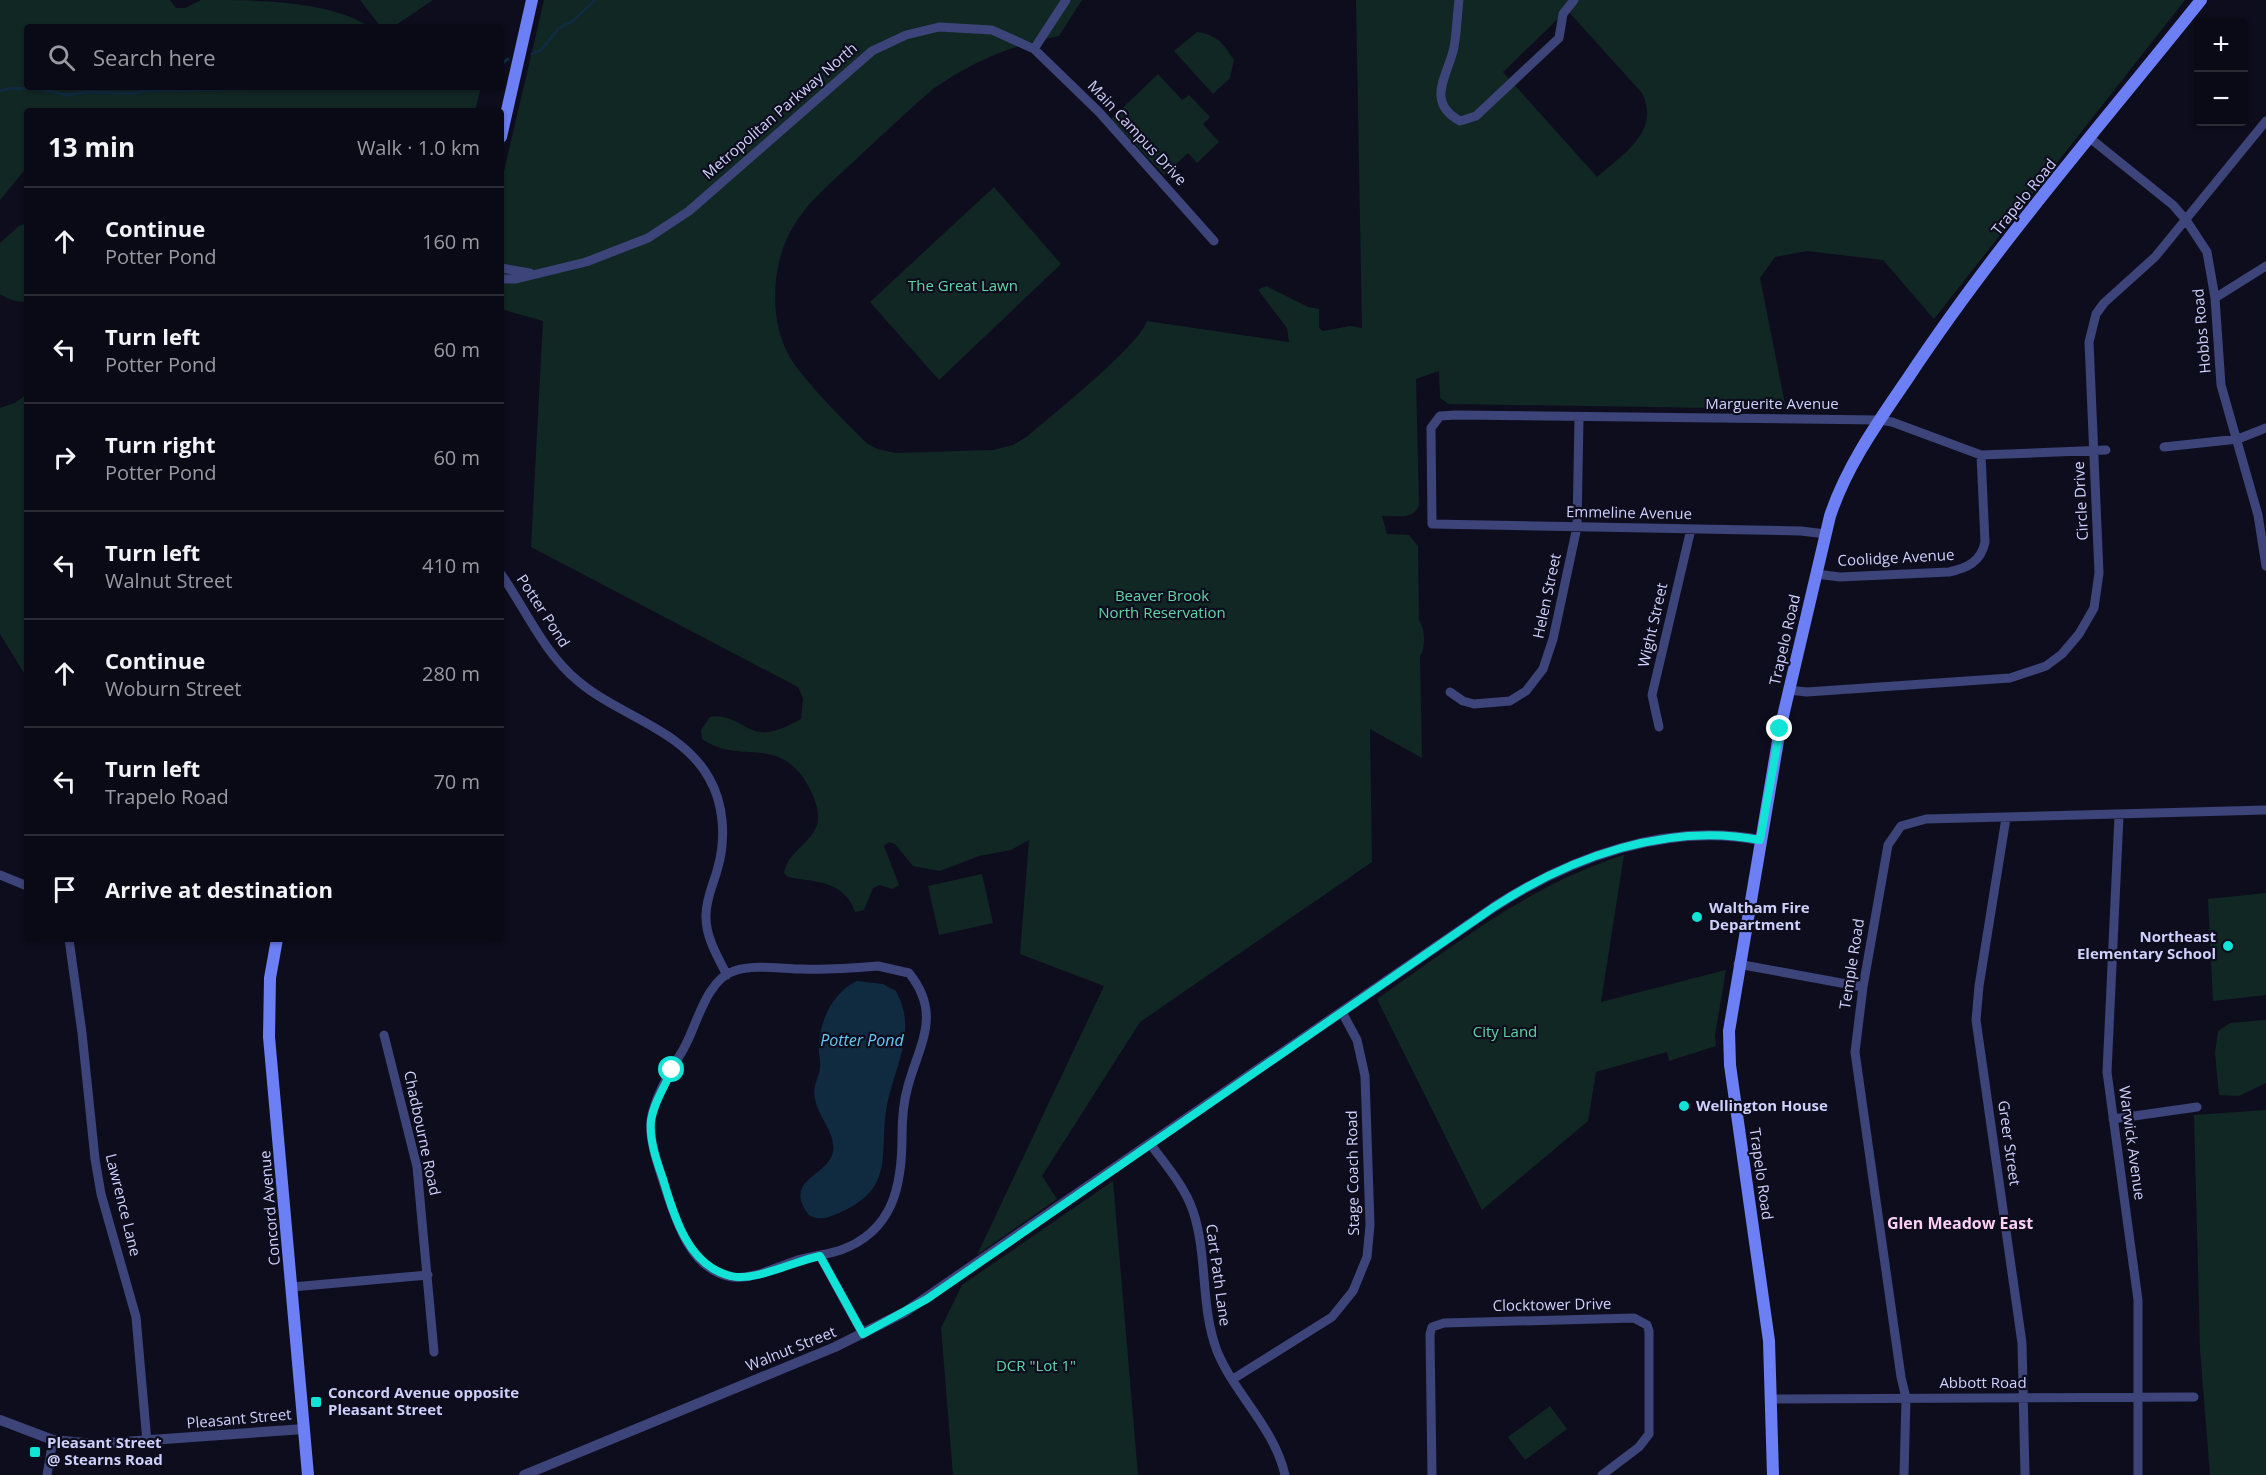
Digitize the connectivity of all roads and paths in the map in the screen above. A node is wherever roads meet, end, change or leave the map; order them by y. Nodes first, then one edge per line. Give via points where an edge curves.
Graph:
1 (532, 0) edge
2 (1066, 0) edge
3 (1459, 0) edge
4 (1574, 0) edge
5 (2201, 0) edge
6 (1034, 49) junction
7 (2266, 121) edge
8 (504, 124) edge
9 (2091, 139) junction
10 (2186, 220) junction
11 (1214, 241) dead end
12 (2266, 266) edge
13 (504, 268) edge
14 (536, 273) junction
15 (504, 279) edge
16 (2215, 298) junction
17 (1579, 418) junction
18 (1880, 420) junction
19 (2266, 428) edge
20 (2238, 439) junction
21 (2164, 447) dead end
22 (2106, 450) dead end
23 (2094, 452) junction
24 (1981, 455) junction
25 (1432, 524) joint
26 (1577, 528) junction
27 (1691, 530) junction
28 (1826, 534) junction
29 (2266, 566) edge
30 (1816, 574) junction
31 (504, 579) edge
32 (1788, 690) junction
33 (1450, 692) dead end
34 (1659, 728) dead end
35 (2266, 810) edge
36 (2119, 816) junction
37 (2007, 818) junction
38 (1760, 840) junction
39 (0, 875) edge
40 (24, 885) edge
41 (69, 942) edge
42 (276, 942) edge
43 (1738, 964) junction
44 (727, 975) junction
45 (1863, 987) junction
46 (1343, 1014) junction
47 (384, 1035) dead end
48 (2197, 1107) dead end
49 (2113, 1119) junction
50 (1151, 1145) junction
51 (820, 1256) junction
52 (428, 1275) junction
53 (292, 1287) junction
54 (863, 1334) junction
55 (434, 1352) dead end
56 (1233, 1379) junction
57 (2025, 1397) junction
58 (2138, 1397) junction
59 (2194, 1397) dead end
60 (1906, 1398) junction
61 (1773, 1399) junction
62 (0, 1420) edge
63 (304, 1429) junction
64 (53, 1440) junction
65 (147, 1442) junction
66 (47, 1475) edge
67 (308, 1475) edge
68 (524, 1475) edge
69 (1285, 1475) edge
70 (1432, 1475) edge
71 (1602, 1475) edge
72 (1773, 1475) edge
73 (1904, 1475) edge
74 (2025, 1475) edge
75 (2138, 1475) edge

1 - 8 main road
2 - 6 street
3 - 4 street via 1454,48 1440,92 1453,117 1460,121 1476,116 1559,38 1563,14
5 - 9 main road, Trapelo Road
6 - 11 street, Main Campus Drive via 1099,112
6 - 14 street, Metropolitan Parkway North via 992,30 968,27 939,27 906,35 872,51 669,226 606,256
7 - 10 street, Circle Drive
9 - 10 street, Hobbs Road via 2159,192
9 - 18 main road, Trapelo Road via 1954,308
10 - 16 street, Hobbs Road via 2206,252
10 - 23 street, Circle Drive via 2141,272 2113,294 2096,314 2089,342
12 - 16 street
13 - 14 street, Metropolitan Parkway North
14 - 15 street, Metropolitan Parkway North
16 - 20 street, Hobbs Road via 2221,385
17 - 18 street, Marguerite Avenue
17 - 25 street, Marguerite Avenue via 1440,416 1434,421 1430,436
17 - 26 street, Helen Street
18 - 24 street, Marguerite Avenue
18 - 28 main road, Trapelo Road via 1846,476
19 - 20 street
20 - 21 street
20 - 29 street, Hobbs Road via 2258,515
22 - 23 street, Marguerite Avenue
23 - 24 street, Marguerite Avenue
23 - 32 street, Circle Drive via 2097,592 2086,623 2062,654 2029,674 1993,681
24 - 30 street, Coolidge Avenue via 1985,542 1974,562 1949,572 1840,577
25 - 26 street, Emmeline Avenue
26 - 27 street, Emmeline Avenue
26 - 33 street, Helen Street via 1553,639 1537,679 1510,701 1490,705 1463,701
27 - 28 street, Emmeline Avenue
27 - 34 street, Wight Street via 1652,695
28 - 30 main road, Trapelo Road
30 - 32 main road, Trapelo Road
31 - 44 street, Potter Pond via 551,654 578,681 679,744 695,757 710,779 720,805 723,834 705,917
32 - 38 main road, Trapelo Road
35 - 36 street, Temple Road
36 - 37 street, Temple Road
36 - 49 street, Warwick Avenue via 2106,1051
37 - 45 street, Temple Road via 1919,819 1893,834 1885,858
37 - 57 street, Greer Street via 1976,1020 2022,1343
38 - 43 main road, Trapelo Road
38 - 46 street, Walnut Street via 1730,836 1671,839 1630,845 1582,862 1504,901
39 - 40 street
41 - 65 street, Lawrence Lane via 94,1159 136,1317
42 - 53 main road, Concord Avenue via 270,978 269,1026
43 - 45 street
43 - 61 main road, Trapelo Road via 1729,1048 1767,1318
44 - 51 street via 708,999 651,1120 657,1162 668,1196 688,1244 713,1269 732,1277 752,1276
44 - 51 street via 747,968 887,967 909,973 918,983 927,1007 927,1027 902,1110 898,1192 882,1223 863,1239
45 - 60 street, Temple Road via 1857,1072
46 - 50 street, Walnut Street
46 - 56 street, Stage Coach Road via 1358,1040 1365,1076 1370,1225 1367,1257 1353,1291 1332,1317
47 - 52 street, Chadbourne Road via 417,1167
48 - 49 street
49 - 58 street, Warwick Avenue via 2138,1299
50 - 54 street, Walnut Street via 927,1299
50 - 56 street, Cart Path Lane via 1192,1208 1208,1318 1217,1351
51 - 54 street
52 - 53 street
52 - 55 street, Chadbourne Road
53 - 63 main road, Concord Avenue
54 - 68 street, Walnut Street
56 - 69 street, Cart Path Lane via 1272,1438
57 - 58 street, Abbott Road
57 - 60 street, Abbott Road
57 - 74 street, Greer Street
58 - 59 street, Abbott Road
58 - 75 street, Warwick Avenue
60 - 61 street, Abbott Road
60 - 73 street, Temple Road
61 - 72 main road, Trapelo Road
62 - 64 street, Pleasant Street
63 - 65 street, Pleasant Street
63 - 67 main road, Concord Avenue
64 - 65 street, Pleasant Street via 95,1444
64 - 66 street
70 - 71 street, Clocktower Drive via 1432,1327 1444,1323 1634,1318 1647,1325 1649,1331 1650,1427 1639,1447

